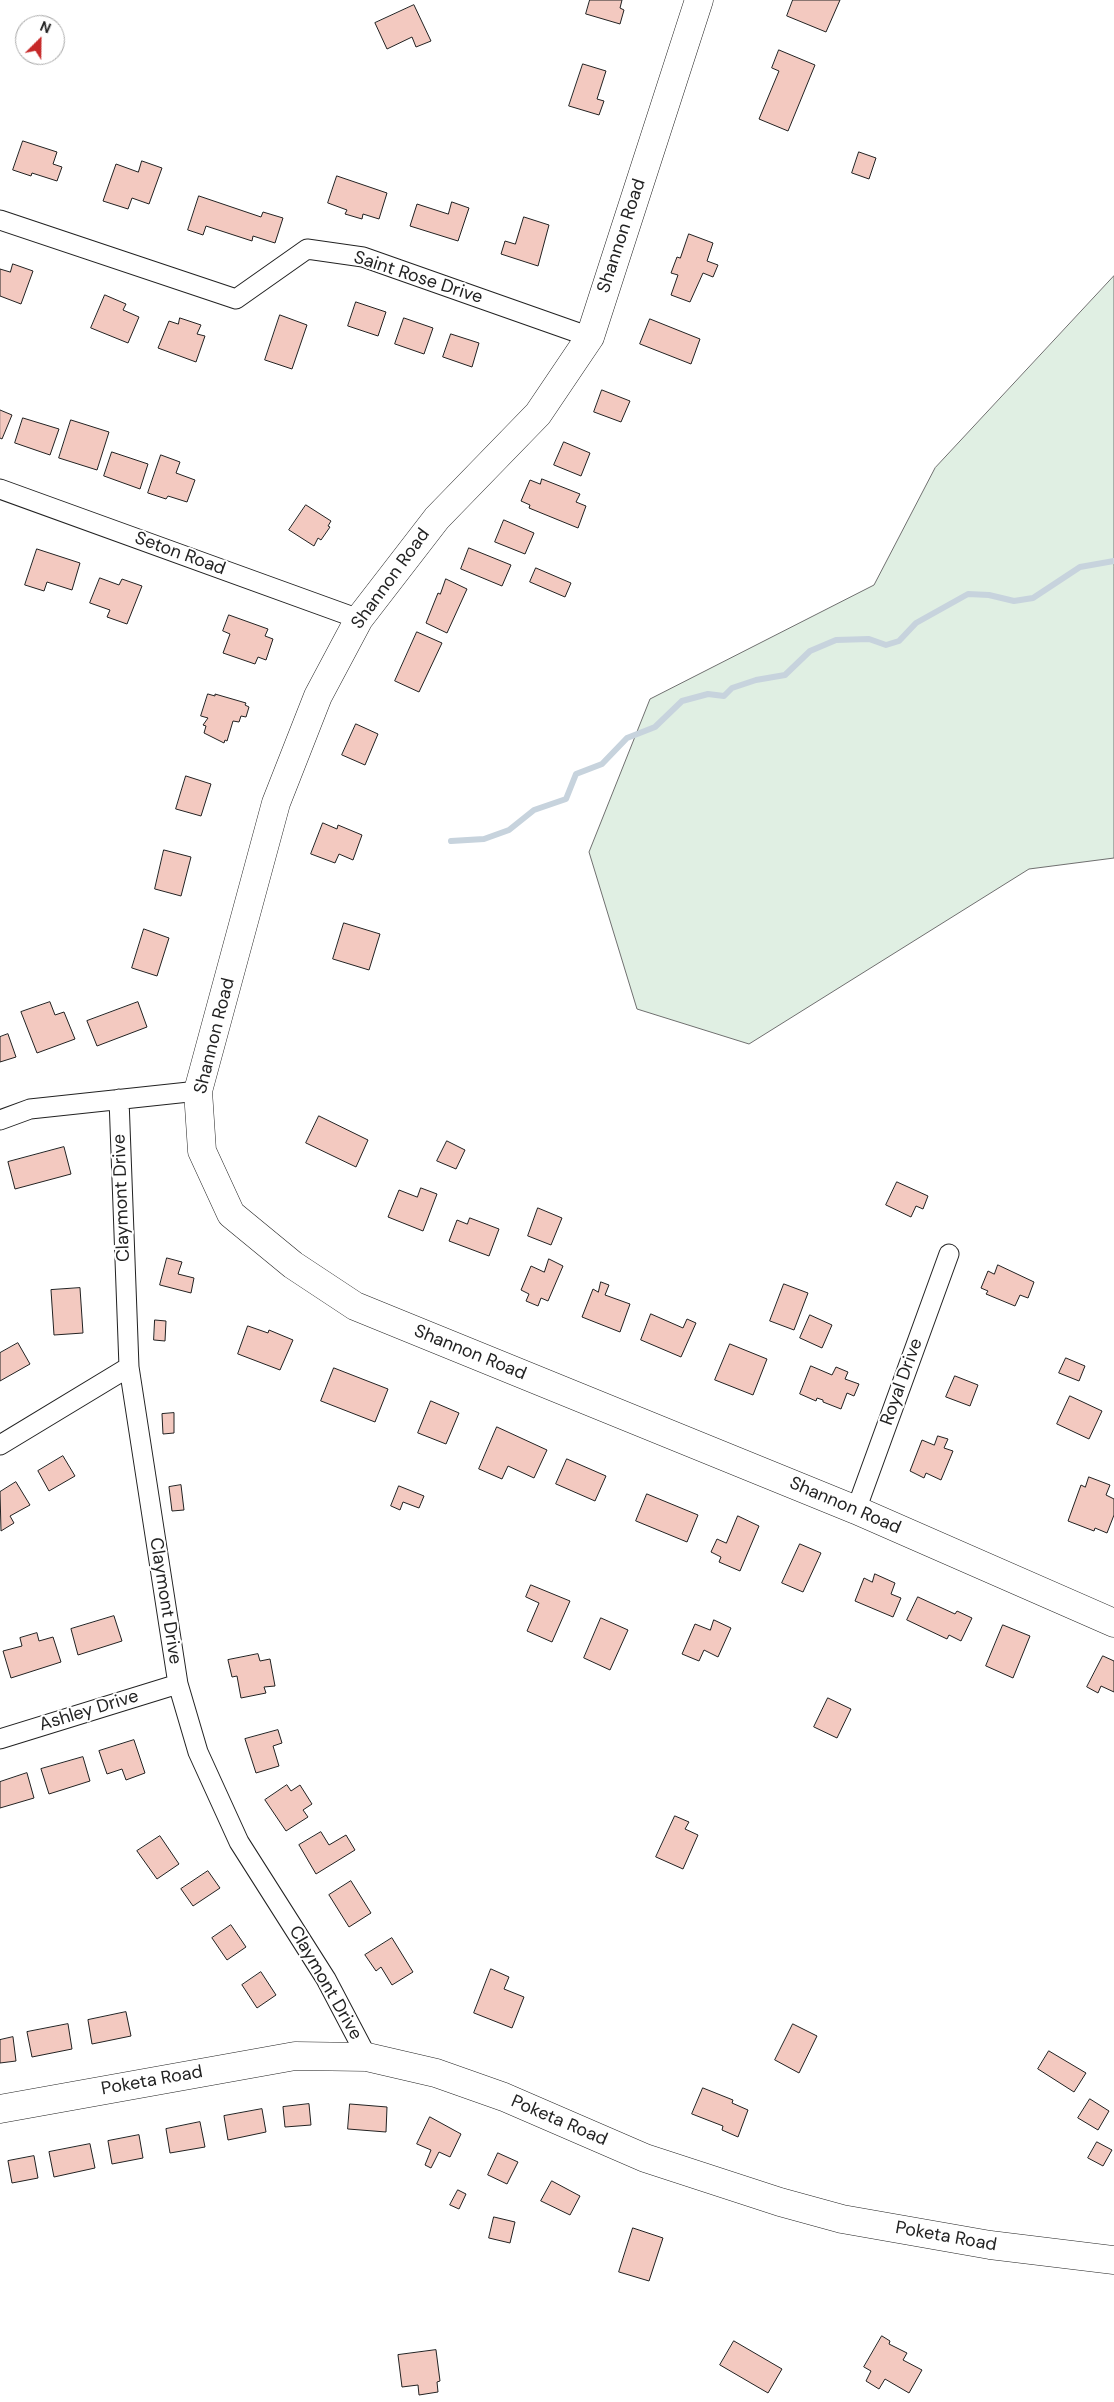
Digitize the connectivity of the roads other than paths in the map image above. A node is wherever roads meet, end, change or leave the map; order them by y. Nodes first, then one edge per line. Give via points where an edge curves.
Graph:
1 (699, 0) edge
2 (0, 220) edge
3 (590, 337) junction
4 (0, 489) edge
5 (359, 619) junction
6 (198, 1091) junction
7 (119, 1099) junction
8 (0, 1120) edge
9 (949, 1254) dead end
10 (129, 1367) junction
11 (0, 1445) edge
12 (856, 1510) junction
13 (1114, 1623) edge
14 (178, 1684) junction
15 (0, 1739) edge
16 (368, 2057) junction
17 (0, 2109) edge
18 (1114, 2260) edge

1 - 3 street, Shannon Road
2 - 3 street, Saint Rose Drive via 236,299 306,249 363,257
3 - 5 street, Shannon Road via 538,414 437,518
4 - 5 street, Seton Road
5 - 6 street, Shannon Road via 318,696 276,803
6 - 7 street
6 - 12 street, Shannon Road via 202,1150 231,1214 293,1265 355,1306
7 - 8 street via 30,1109
7 - 10 street, Claymont Drive
9 - 12 street, Royal Drive
10 - 11 street
10 - 14 street, Claymont Drive
12 - 13 street, Shannon Road
14 - 15 street, Ashley Drive
14 - 16 street, Claymont Drive via 198,1752 239,1842 326,1979
16 - 17 street, Poketa Road via 295,2056
16 - 18 street, Poketa Road via 436,2073 645,2158 842,2219 990,2245

